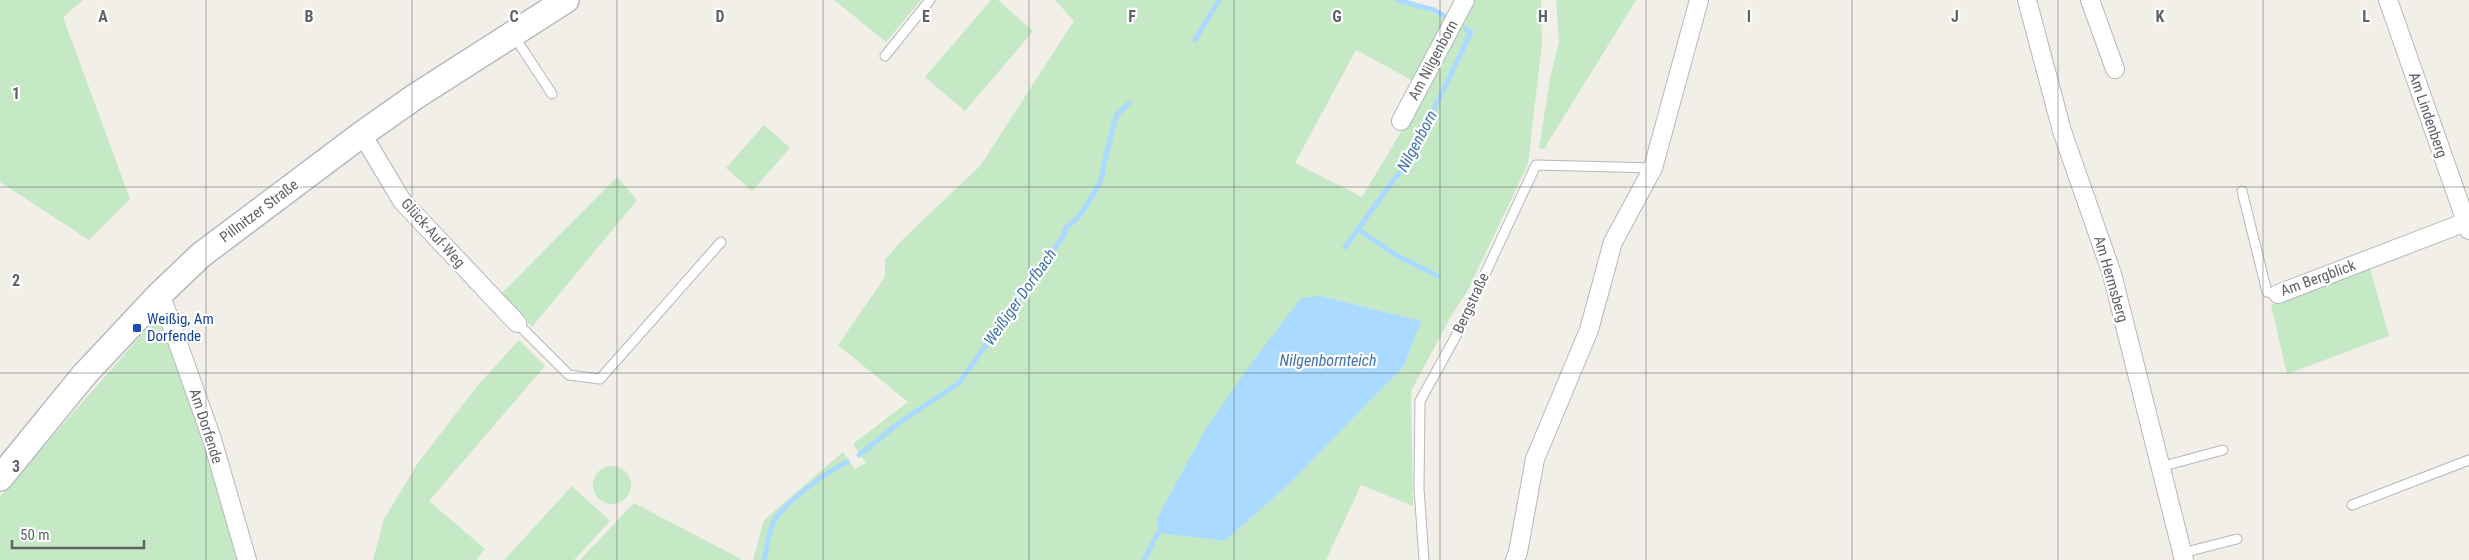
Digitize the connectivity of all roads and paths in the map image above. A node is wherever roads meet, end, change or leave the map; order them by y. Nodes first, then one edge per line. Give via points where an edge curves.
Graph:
1 (566, 0) edge
2 (930, 0) edge
3 (1465, 0) edge
4 (1699, 0) edge
5 (2028, 0) edge
6 (2090, 0) edge
7 (2388, 0) edge
8 (512, 34) junction
9 (885, 56) dead end
10 (2115, 69) dead end
11 (552, 94) dead end
12 (1401, 121) dead end
13 (362, 134) junction
14 (1652, 168) junction
15 (2242, 191) dead end
16 (2468, 226) edge
17 (721, 242) dead end
18 (2278, 294) joint
19 (158, 296) junction
20 (517, 323) joint
21 (2223, 450) dead end
22 (2469, 460) edge
23 (2160, 467) junction
24 (0, 478) edge
25 (2352, 505) dead end
26 (2237, 539) dead end
27 (2183, 557) edge
28 (247, 560) edge
29 (1424, 560) edge
30 (1515, 560) edge

1 - 8 street, Pillnitzer Straße
2 - 9 lane
3 - 12 street, Am Nilgenborn
4 - 14 street
5 - 23 street, Am Hermsberg via 2062,132 2112,274
6 - 10 street
7 - 16 street, Am Lindenberg
8 - 11 lane
8 - 13 street, Pillnitzer Straße
13 - 19 street, Pillnitzer Straße via 201,255
13 - 20 street, Glück-Auf-Weg via 402,201
14 - 29 lane, Bergstraße via 1536,166 1456,336 1420,400
14 - 30 street via 1613,242 1589,330 1535,459
15 - 18 lane, Am Bergblick via 2267,292
16 - 18 street, Am Bergblick
17 - 20 lane via 600,379 569,376
19 - 24 street, Pillnitzer Straße via 84,375
19 - 28 street, Am Dorfende via 164,304 212,438
21 - 23 lane
22 - 25 lane
23 - 27 street, Am Hermsberg
26 - 27 lane

